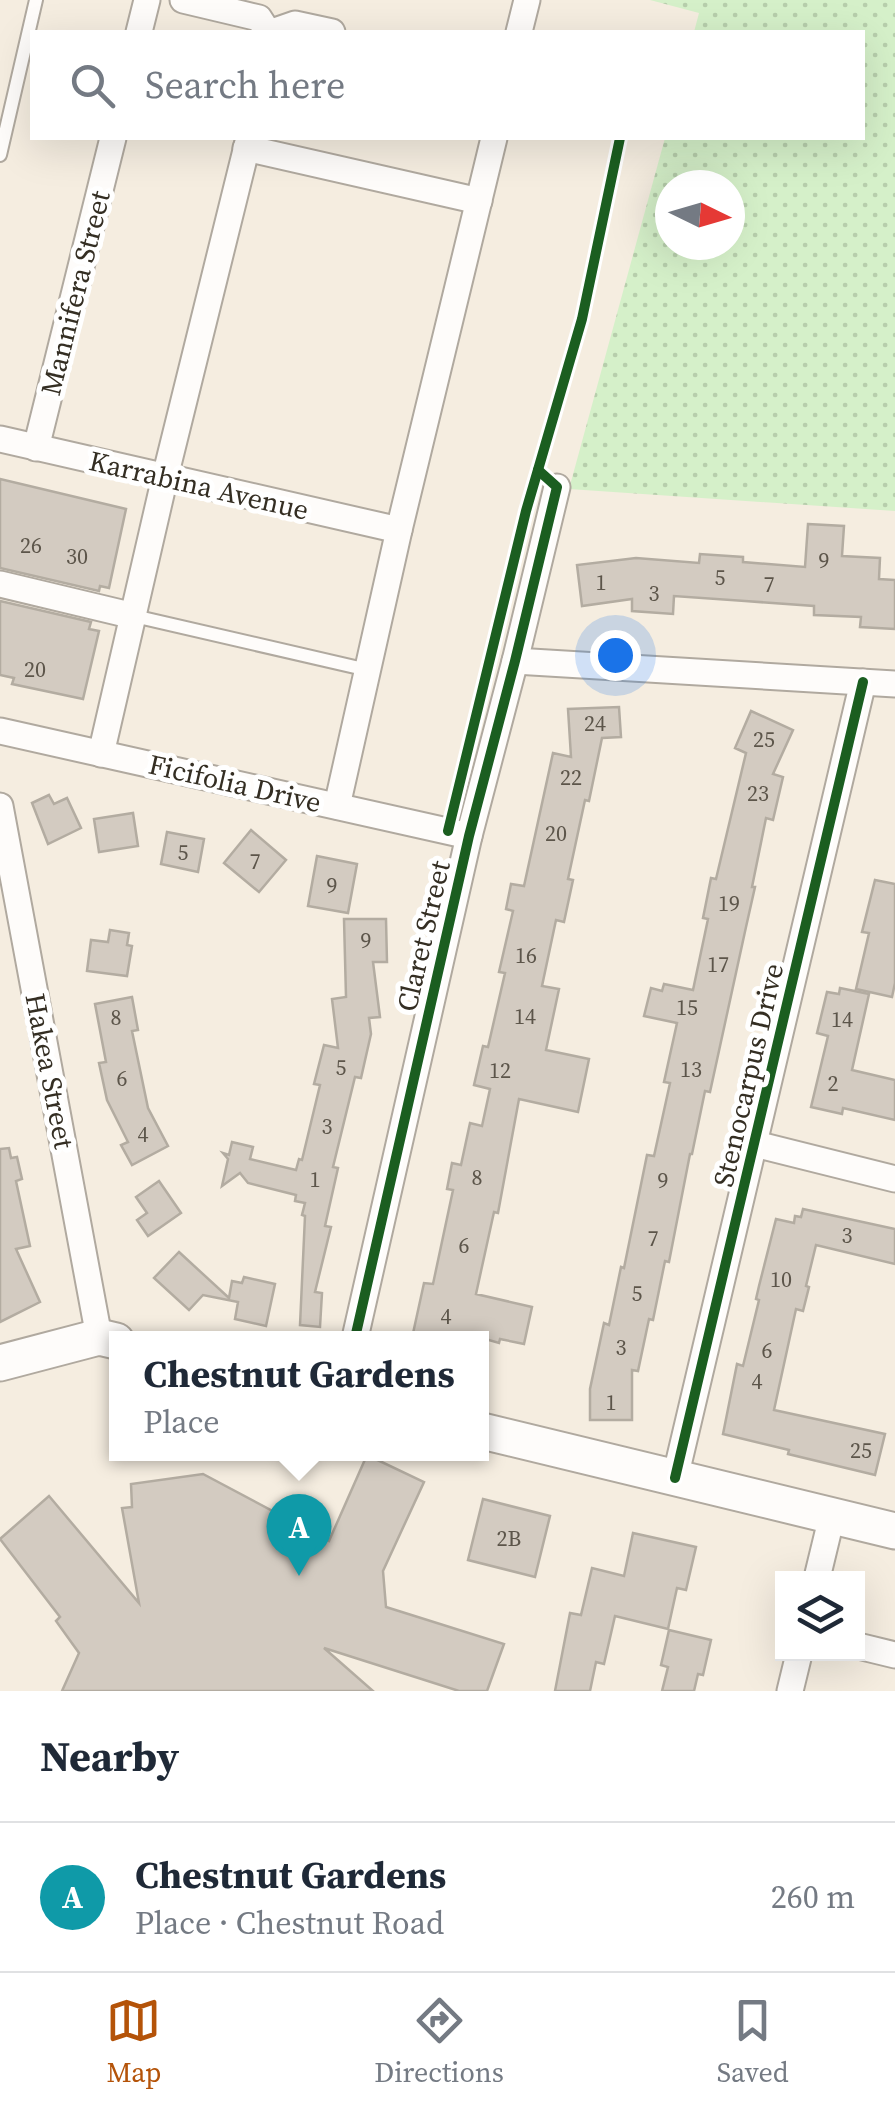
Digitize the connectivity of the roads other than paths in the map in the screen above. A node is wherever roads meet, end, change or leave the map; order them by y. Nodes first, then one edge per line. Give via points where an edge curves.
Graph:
1 (36, 0) edge
2 (147, 0) edge
3 (183, 0) edge
4 (527, 0) edge
5 (140, 30) edge
6 (268, 30) edge
7 (276, 30) edge
8 (323, 30) edge
9 (520, 30) edge
10 (113, 140) edge
11 (494, 140) edge
12 (248, 143) edge
13 (0, 154) edge
14 (479, 201) junction
15 (0, 440) edge
16 (36, 448) junction
17 (165, 477) junction
18 (557, 487) dead end
19 (399, 530) junction
20 (0, 584) edge
21 (134, 616) junction
22 (515, 661) junction
23 (368, 670) junction
24 (864, 682) junction
25 (895, 684) edge
26 (0, 731) edge
27 (102, 754) junction
28 (0, 806) edge
29 (337, 806) junction
30 (469, 836) junction
31 (755, 1144) junction
32 (895, 1179) edge
33 (356, 1331) edge
34 (108, 1339) edge
35 (0, 1362) edge
36 (489, 1433) edge
37 (675, 1478) junction
38 (832, 1516) junction
39 (895, 1531) edge
40 (819, 1571) edge
41 (865, 1648) edge
42 (895, 1655) edge
43 (797, 1661) edge
44 (790, 1691) edge

1 - 13 lane
2 - 5 street
3 - 6 street via 259,18
4 - 9 street
7 - 8 street via 296,24
10 - 16 street, Mannifera Street
11 - 14 street
12 - 14 street
12 - 17 street
14 - 19 street
15 - 16 street, Karrabina Avenue
16 - 17 street, Karrabina Avenue
17 - 19 street, Karrabina Avenue
17 - 21 street
18 - 22 street, Claret Street
19 - 23 street
20 - 21 street
21 - 23 lane
21 - 27 street
22 - 24 street
22 - 30 street, Claret Street
23 - 29 street
24 - 25 street
24 - 31 street, Stenocarpus Drive
26 - 27 street, Ficifolia Drive
27 - 29 street, Ficifolia Drive
28 - 34 street, Hakea Street
29 - 30 street, Ficifolia Drive
30 - 33 street, Claret Street
31 - 32 street
31 - 37 street, Stenocarpus Drive
34 - 35 street
36 - 37 street
37 - 38 street
38 - 39 street
38 - 40 street
41 - 42 street
43 - 44 street

